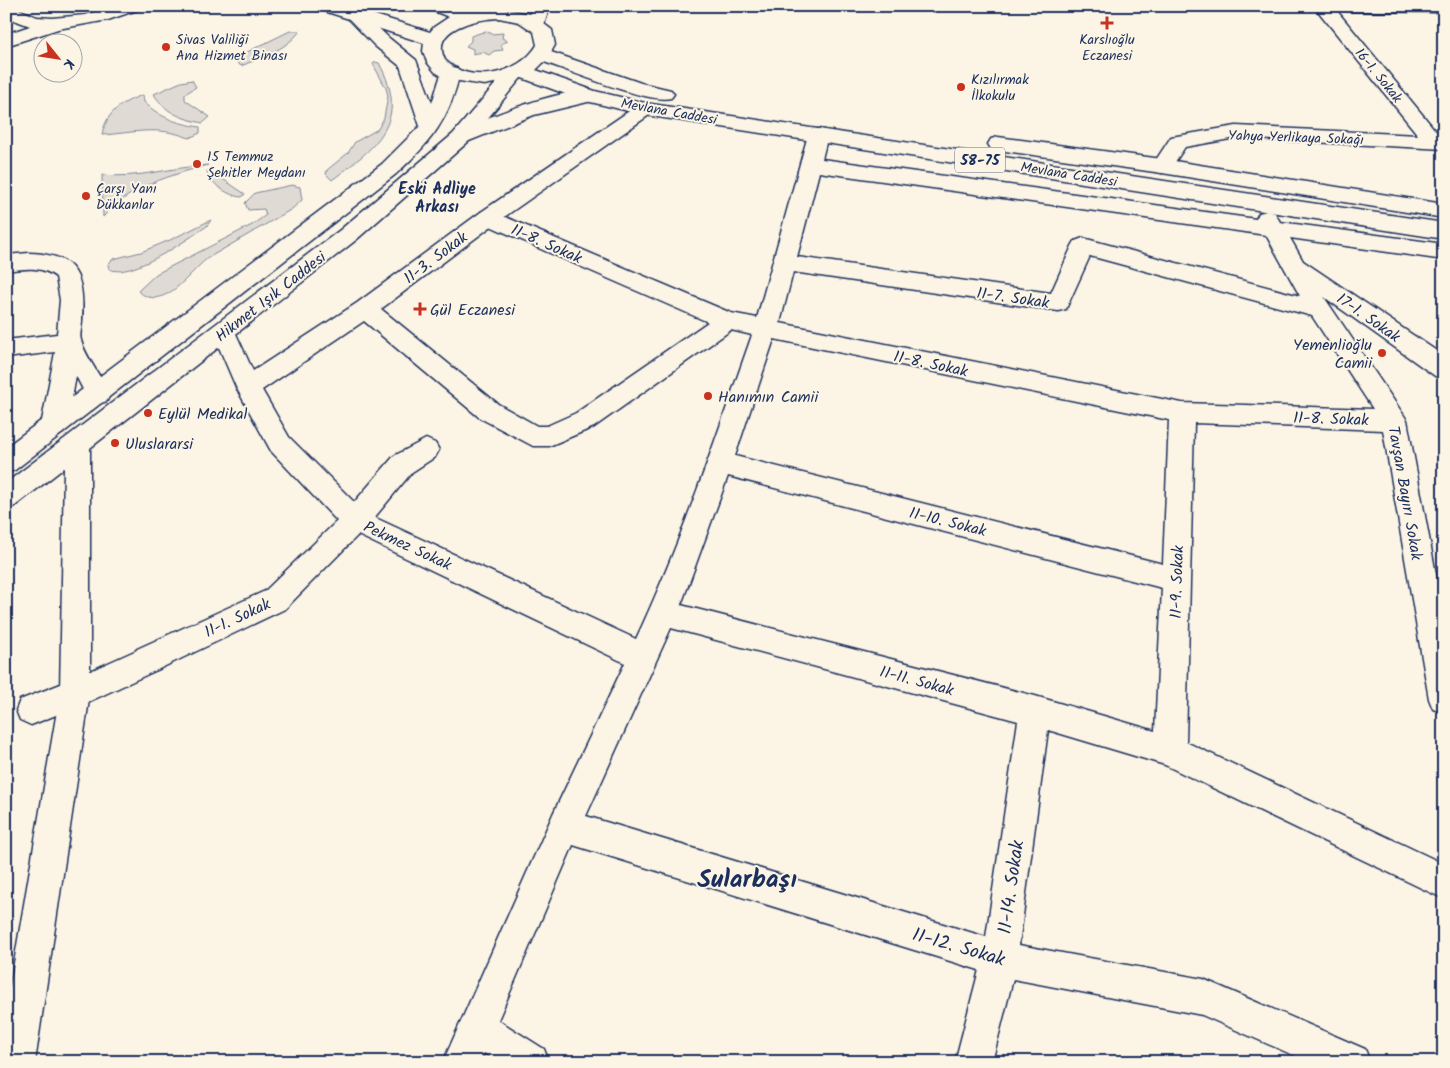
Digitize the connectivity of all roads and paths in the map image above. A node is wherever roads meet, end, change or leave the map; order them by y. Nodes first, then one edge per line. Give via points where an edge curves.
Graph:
1 (131, 6) edge
2 (328, 6) edge
3 (437, 6) edge
4 (1323, 6) edge
5 (1349, 6) edge
6 (1444, 8) edge
7 (6, 10) edge
8 (354, 14) junction
9 (471, 14) edge
10 (539, 15) edge
11 (60, 22) junction
12 (6, 40) edge
13 (435, 40) junction
14 (541, 56) junction
15 (450, 72) junction
16 (518, 72) junction
17 (589, 96) junction
18 (645, 109) junction
19 (430, 127) junction
20 (818, 135) junction
21 (460, 139) junction
22 (1439, 143) edge
23 (809, 164) junction
24 (1162, 166) junction
25 (1258, 204) junction
26 (489, 217) junction
27 (1441, 228) edge
28 (1275, 230) junction
29 (1444, 252) edge
30 (6, 263) edge
31 (783, 263) junction
32 (1294, 264) junction
33 (365, 309) junction
34 (1320, 310) junction
35 (727, 321) junction
36 (766, 329) junction
37 (224, 331) junction
38 (69, 341) junction
39 (6, 349) edge
40 (1444, 369) edge
41 (248, 387) junction
42 (98, 394) junction
43 (1182, 413) junction
44 (1394, 420) junction
45 (66, 436) junction
46 (426, 450) dead end
47 (6, 462) edge
48 (720, 463) junction
49 (6, 498) edge
50 (356, 521) junction
51 (1176, 580) junction
52 (663, 613) junction
53 (644, 657) junction
54 (76, 693) junction
55 (1444, 699) edge
56 (31, 710) dead end
57 (1035, 711) junction
58 (1170, 751) junction
59 (565, 826) junction
60 (1444, 882) edge
61 (1000, 959) junction
62 (477, 1028) junction
63 (16, 1062) edge
64 (461, 1062) edge
65 (532, 1062) edge
66 (973, 1062) edge
67 (1352, 1062) edge

1 - 11 street via 90,19
2 - 8 street
3 - 9 street
4 - 22 street, 16-1. Sokak
5 - 6 street
7 - 11 street via 32,20
8 - 13 street
8 - 19 street via 409,64
9 - 10 street via 505,13 525,18
9 - 13 street via 448,26
10 - 14 street via 546,37
11 - 12 street
13 - 15 street via 432,47 434,58
14 - 16 street
14 - 24 street, Mevlana Caddesi / 58-75 via 635,88 747,111
15 - 16 street via 483,79
15 - 19 street, Hikmet Işık Caddesi via 445,96
16 - 17 street, Mevlana Caddesi / 58-75
16 - 21 street, Hikmet Işık Caddesi
17 - 18 street, Mevlana Caddesi / 58-75
17 - 21 street via 550,102 499,120
18 - 20 street, Mevlana Caddesi / 58-75
18 - 26 street, 11-3. Sokak
19 - 42 street, Hikmet Işık Caddesi via 389,170
20 - 23 street
20 - 25 street, Mevlana Caddesi / 58-75
21 - 37 street, Hikmet Işık Caddesi via 348,235
22 - 24 street, Yahya Yerlikaya Sokağı via 1236,132 1178,142
23 - 28 street
23 - 31 street
24 - 27 street, Mevlana Caddesi / 58-75
25 - 27 street, Mevlana Caddesi / 58-75
25 - 28 street, Tavşan Bayırı Sokak
26 - 33 street, 11-3. Sokak
26 - 35 street, 11-8. Sokak
28 - 29 street
28 - 32 street, Tavşan Bayırı Sokak
30 - 38 street via 28,260 52,264 64,272 70,280
31 - 34 street, 11-7. Sokak via 1058,303 1083,246
31 - 36 street
32 - 34 street, Tavşan Bayırı Sokak
32 - 40 street, 17-1. Sokak
33 - 35 street via 489,411 533,436 549,436 585,420
33 - 41 street, 11-3. Sokak
34 - 44 street, Tavşan Bayırı Sokak
35 - 36 street, 11-8. Sokak
36 - 43 street, 11-8. Sokak
36 - 48 street
37 - 41 street, Pekmez Sokak
37 - 45 street, Hikmet Işık Caddesi
38 - 39 street
38 - 42 street
38 - 45 street
41 - 50 street, Pekmez Sokak via 280,444
42 - 45 street, Hikmet Işık Caddesi
43 - 44 street, 11-8. Sokak
43 - 51 street, 11-9. Sokak
44 - 55 street, Tavşan Bayırı Sokak
45 - 47 street, Hikmet Işık Caddesi
45 - 49 street, Hikmet Işık Caddesi
45 - 54 street
46 - 50 street, 11-1. Sokak via 402,464
48 - 51 street, 11-10. Sokak
48 - 52 street
50 - 53 street, Pekmez Sokak
50 - 54 street, 11-1. Sokak via 275,600
51 - 58 street, 11-9. Sokak
52 - 53 street
52 - 57 street, 11-11. Sokak
53 - 59 street
54 - 56 street, 11-1. Sokak
54 - 63 street
57 - 58 street, 11-11. Sokak
57 - 61 street, 11-14. Sokak
58 - 60 street, 11-11. Sokak
59 - 61 street, 11-12. Sokak
59 - 62 street
61 - 66 street, 11-14. Sokak
61 - 67 street, 11-12. Sokak via 1203,998
62 - 64 street
62 - 65 street

